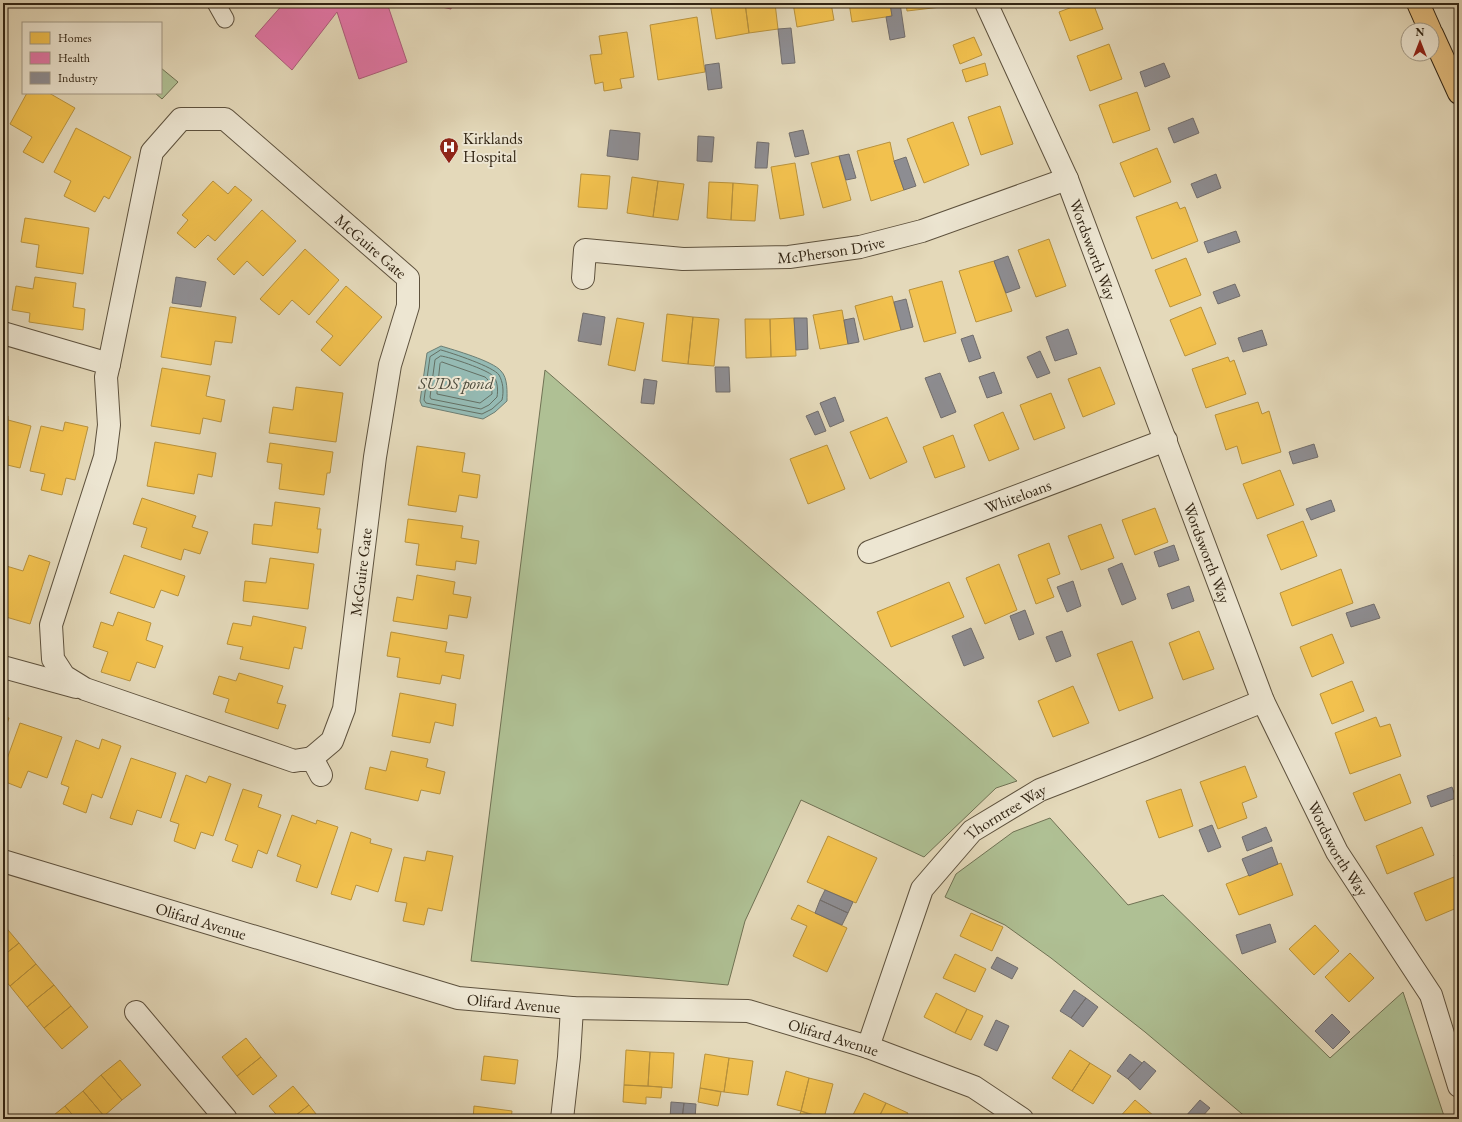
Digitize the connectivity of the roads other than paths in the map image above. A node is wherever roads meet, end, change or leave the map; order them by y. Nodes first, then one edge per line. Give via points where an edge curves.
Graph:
1 (216, 3) edge
2 (986, 3) edge
3 (1418, 3) edge
4 (225, 20) dead end
5 (1426, 22) edge
6 (1440, 51) edge
7 (1459, 93) edge
8 (1067, 179) junction
9 (583, 278) dead end
10 (3, 333) edge
11 (109, 364) junction
12 (1166, 440) junction
13 (869, 552) dead end
14 (3, 667) edge
15 (85, 689) junction
16 (1263, 701) junction
17 (3, 861) edge
18 (572, 1008) junction
19 (136, 1012) dead end
20 (868, 1047) junction
21 (1459, 1086) edge
22 (226, 1119) edge
23 (562, 1119) edge
24 (1022, 1119) edge

1 - 4 lane
2 - 8 street, Wordsworth Way
3 - 5 highway
6 - 7 highway
8 - 9 street, McPherson Drive via 922,231 860,247 789,257 683,259 585,250
8 - 12 street, Wordsworth Way
10 - 11 street
11 - 15 street, McGuire Gate via 106,377 109,425 105,456 51,626 53,659 64,676
11 - 15 street, McGuire Gate via 152,152 181,119 225,119 408,278 408,306 390,365 375,456 344,710 332,741 317,766 294,761
12 - 13 street, Whiteloans
12 - 16 street, Wordsworth Way
14 - 15 street
16 - 20 street, Thorntree Way via 1040,790 972,831 922,889
16 - 21 street, Wordsworth Way via 1337,852 1431,995
17 - 18 street, Olifard Avenue via 458,998
18 - 20 street, Olifard Avenue via 748,1010
18 - 23 street
19 - 22 street
20 - 24 street, Olifard Avenue via 974,1087

